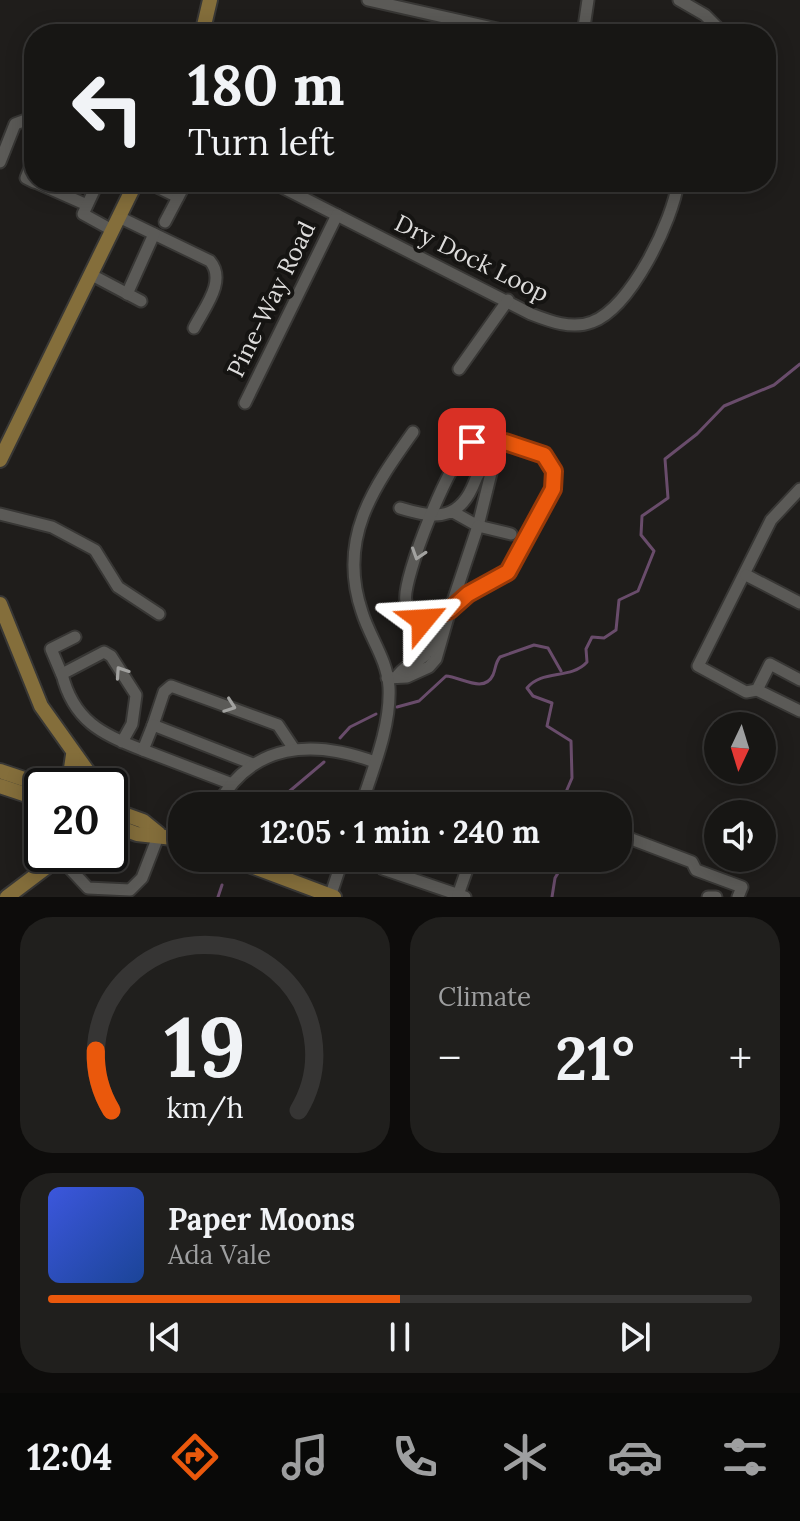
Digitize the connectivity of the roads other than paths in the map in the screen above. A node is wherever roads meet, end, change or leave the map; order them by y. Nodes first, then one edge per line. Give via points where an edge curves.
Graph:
1 (210, 0) edge
2 (368, 0) edge
3 (588, 0) edge
4 (679, 0) edge
5 (405, 4) edge
6 (204, 24) edge
7 (481, 24) edge
8 (584, 24) edge
9 (714, 24) edge
10 (24, 121) edge
11 (0, 162) edge
12 (57, 192) edge
13 (93, 192) edge
14 (131, 192) edge
15 (168, 192) edge
16 (181, 192) edge
17 (292, 192) edge
18 (677, 192) edge
19 (178, 197) junction
20 (87, 205) junction
21 (337, 215) junction
22 (165, 222) dead end
23 (116, 224) junction
24 (154, 234) junction
25 (90, 274) junction
26 (127, 294) junction
27 (508, 300) junction
28 (141, 301) dead end
29 (194, 328) dead end
30 (459, 369) dead end
31 (245, 403) dead end
32 (413, 432) dead end
33 (0, 460) edge
34 (800, 489) edge
35 (400, 508) dead end
36 (453, 512) junction
37 (0, 514) edge
38 (430, 517) junction
39 (478, 526) junction
40 (511, 534) dead end
41 (746, 575) junction
42 (800, 603) edge
43 (0, 604) edge
44 (450, 610) junction
45 (159, 614) dead end
46 (3, 620) edge
47 (423, 620) junction
48 (75, 637) dead end
49 (62, 675) junction
50 (392, 677) junction
51 (800, 680) edge
52 (757, 690) junction
53 (800, 711) edge
54 (153, 725) junction
55 (122, 742) junction
56 (294, 749) junction
57 (143, 750) junction
58 (73, 755) junction
59 (375, 762) junction
60 (253, 764) junction
61 (71, 768) edge
62 (83, 768) edge
63 (0, 771) edge
64 (24, 779) edge
65 (232, 784) junction
66 (0, 786) edge
67 (227, 792) edge
68 (365, 792) edge
69 (24, 794) edge
70 (128, 821) edge
71 (159, 834) junction
72 (168, 836) edge
73 (632, 839) edge
74 (41, 872) edge
75 (75, 872) edge
76 (266, 872) edge
77 (339, 872) edge
78 (392, 872) edge
79 (468, 872) edge
80 (462, 896) edge
81 (7, 897) edge
82 (331, 897) edge
83 (708, 897) edge
84 (716, 897) edge
85 (738, 897) edge

1 - 6 main road
2 - 5 street
3 - 8 street
4 - 9 street
5 - 7 street
10 - 11 street via 15,124
12 - 20 street
13 - 20 street
14 - 23 main road
15 - 19 street
16 - 19 street
17 - 21 street, Dry Dock Loop
18 - 27 street, Dry Dock Loop via 637,278 592,322 562,325
19 - 22 street
20 - 23 street via 83,214
21 - 27 street, Dry Dock Loop
21 - 31 street, Pine-Way Road
23 - 24 street
23 - 25 main road
24 - 26 street
24 - 29 street via 210,261 216,269 218,279
25 - 26 street
25 - 33 main road
26 - 28 street
27 - 30 street
32 - 50 street via 369,496 354,553 362,612
34 - 41 street via 771,520
35 - 38 street
36 - 38 street
36 - 39 street
36 - 39 street via 470,493 479,470 492,469
37 - 45 street via 52,527 95,550 118,587
38 - 44 street via 458,457 472,442 527,448 544,455 554,471 553,489 513,567
38 -> 47 street via 405,595 410,610
39 - 40 street
39 - 44 street
41 - 42 street
41 - 52 street via 698,666 746,692
43 - 46 main road
44 - 47 street
44 - 50 street via 436,659 424,671
46 - 58 main road via 41,706
47 - 50 street via 433,634 430,649 425,658
48 - 49 street via 51,649
49 - 55 street via 90,726
55 -> 49 street via 132,724 136,695 111,656 94,655
50 - 59 street
51 - 52 street via 770,664
52 - 53 street
54 -> 56 street via 171,686 278,725
54 - 57 street
54 - 60 street
55 - 57 street
56 - 59 street via 342,750
56 - 60 street
57 - 65 street
58 - 61 main road
58 - 62 main road
59 - 68 street
60 - 65 street
63 - 64 main road
65 - 67 street
66 - 69 main road
70 - 71 main road via 143,821
71 - 72 main road
71 - 75 street via 142,878 130,890 88,888
73 - 85 street via 742,887
74 - 81 main road
76 - 82 main road
77 - 82 street
78 - 80 street
79 - 80 street
83 - 84 street

